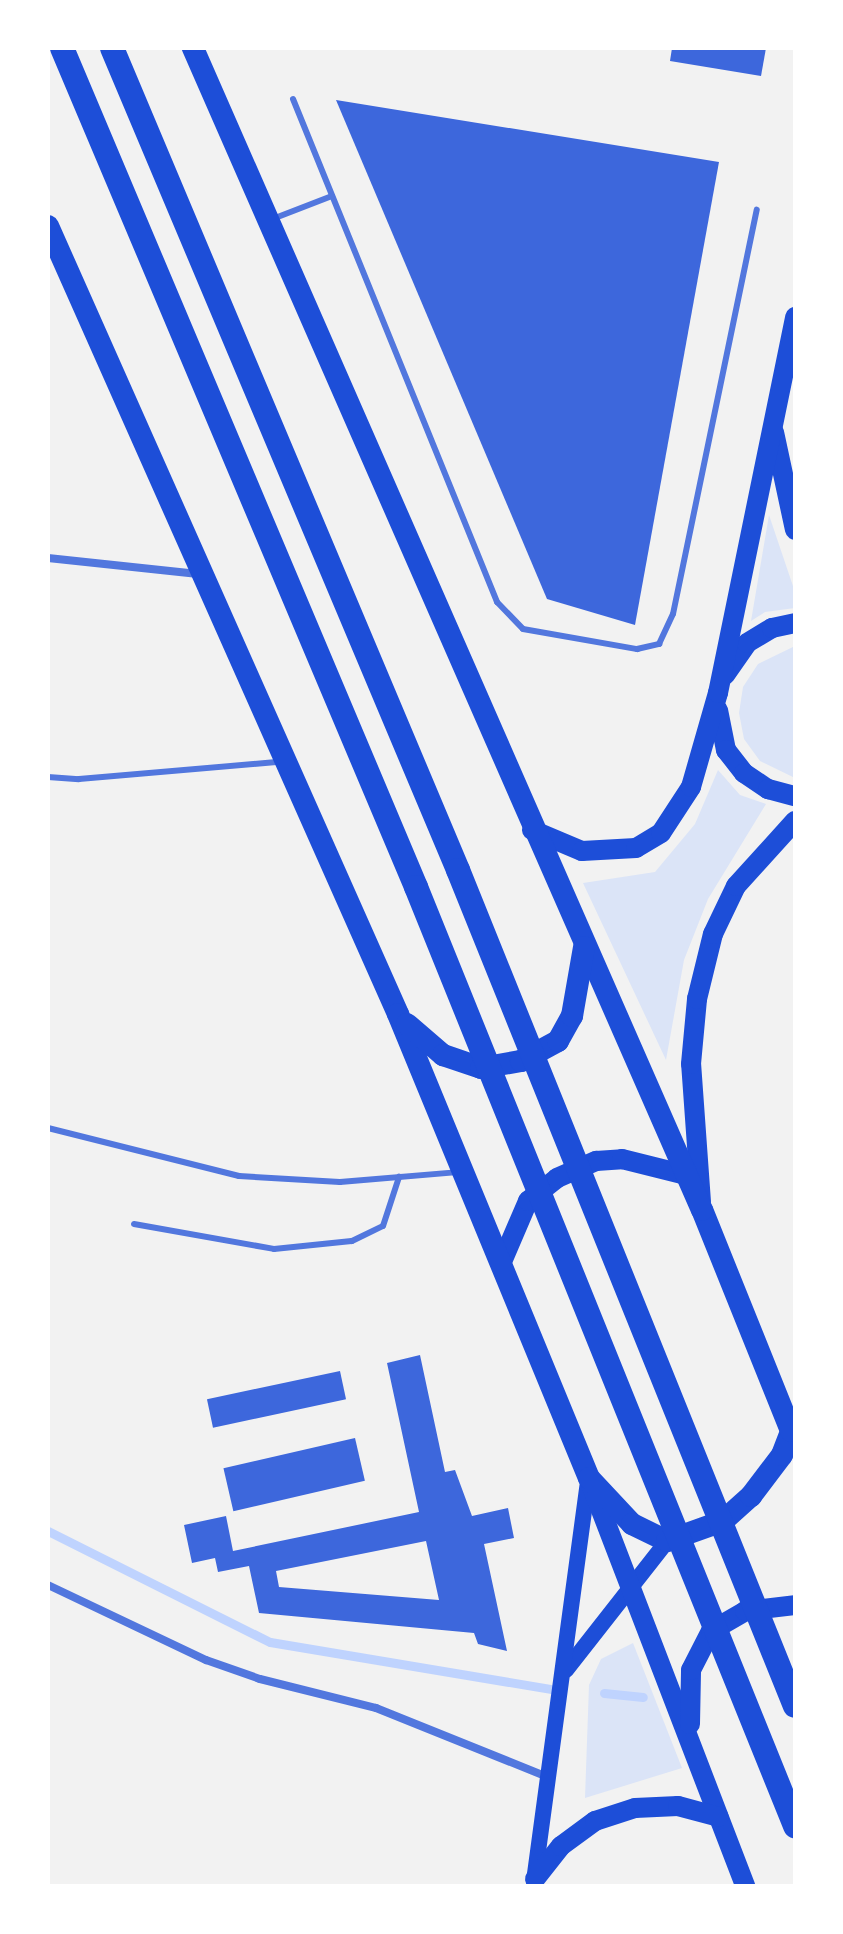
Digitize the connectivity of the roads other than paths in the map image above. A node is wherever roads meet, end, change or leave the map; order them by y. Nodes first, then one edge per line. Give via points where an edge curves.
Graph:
1 (50, 48) edge
2 (62, 48) edge
3 (112, 48) edge
4 (193, 48) edge
5 (293, 99) dead end
6 (91, 116) junction
7 (332, 196) junction
8 (757, 210) dead end
9 (267, 221) junction
10 (48, 226) edge
11 (795, 317) edge
12 (773, 423) junction
13 (795, 530) edge
14 (48, 558) edge
15 (203, 575) junction
16 (795, 623) edge
17 (718, 693) junction
18 (286, 761) junction
19 (48, 777) edge
20 (795, 796) edge
21 (795, 821) edge
22 (532, 830) junction
23 (584, 946) junction
24 (398, 1014) junction
25 (48, 1128) edge
26 (463, 1172) junction
27 (686, 1175) junction
28 (399, 1177) junction
29 (702, 1210) junction
30 (134, 1224) dead end
31 (501, 1264) junction
32 (793, 1437) edge
33 (589, 1478) junction
34 (667, 1541) junction
35 (48, 1585) edge
36 (631, 1590) junction
37 (795, 1605) edge
38 (563, 1675) junction
39 (795, 1706) edge
40 (693, 1748) junction
41 (550, 1778) junction
42 (719, 1817) junction
43 (795, 1826) edge
44 (534, 1883) edge
45 (745, 1886) edge

1 - 6 highway
2 - 6 highway
3 - 39 highway via 458,870
4 - 9 highway
5 - 7 lane
6 - 43 highway via 416,887
7 - 8 lane via 497,602 523,629 637,649 659,644 673,614
7 - 9 lane
9 - 22 highway
10 - 15 highway
11 - 12 main road
12 - 13 main road
12 - 17 main road
14 - 15 street
15 - 18 highway
16 - 17 main road via 772,628 747,643 729,666
17 - 20 main road via 718,722 735,762 768,789
17 - 22 main road via 691,787 661,833 636,848 611,853 582,851
18 - 19 lane via 79,779
18 - 24 highway
21 - 29 main road via 736,886 713,934 697,999 691,1064
22 - 23 highway
23 - 24 highway via 572,1016 558,1041 521,1061 481,1068 443,1055
23 - 27 highway
24 - 26 highway
25 - 28 lane via 239,1176 340,1182
26 - 28 lane
26 - 31 highway
27 - 29 highway
27 - 31 main road via 622,1159 596,1161 557,1178 528,1201
28 - 30 lane via 383,1226 352,1241 274,1249
29 - 32 highway
31 - 33 highway
32 - 34 highway via 751,1496 723,1521
33 - 34 highway via 632,1524
33 - 36 main road
33 - 38 main road
34 - 36 main road
35 - 41 street via 206,1660 376,1708
36 - 38 main road
36 - 40 main road
37 - 40 main road via 745,1611 711,1631 691,1670
38 - 41 main road
40 - 42 main road
41 - 44 main road
42 - 44 main road via 678,1806 622,1812 595,1821 561,1846
42 - 45 main road

